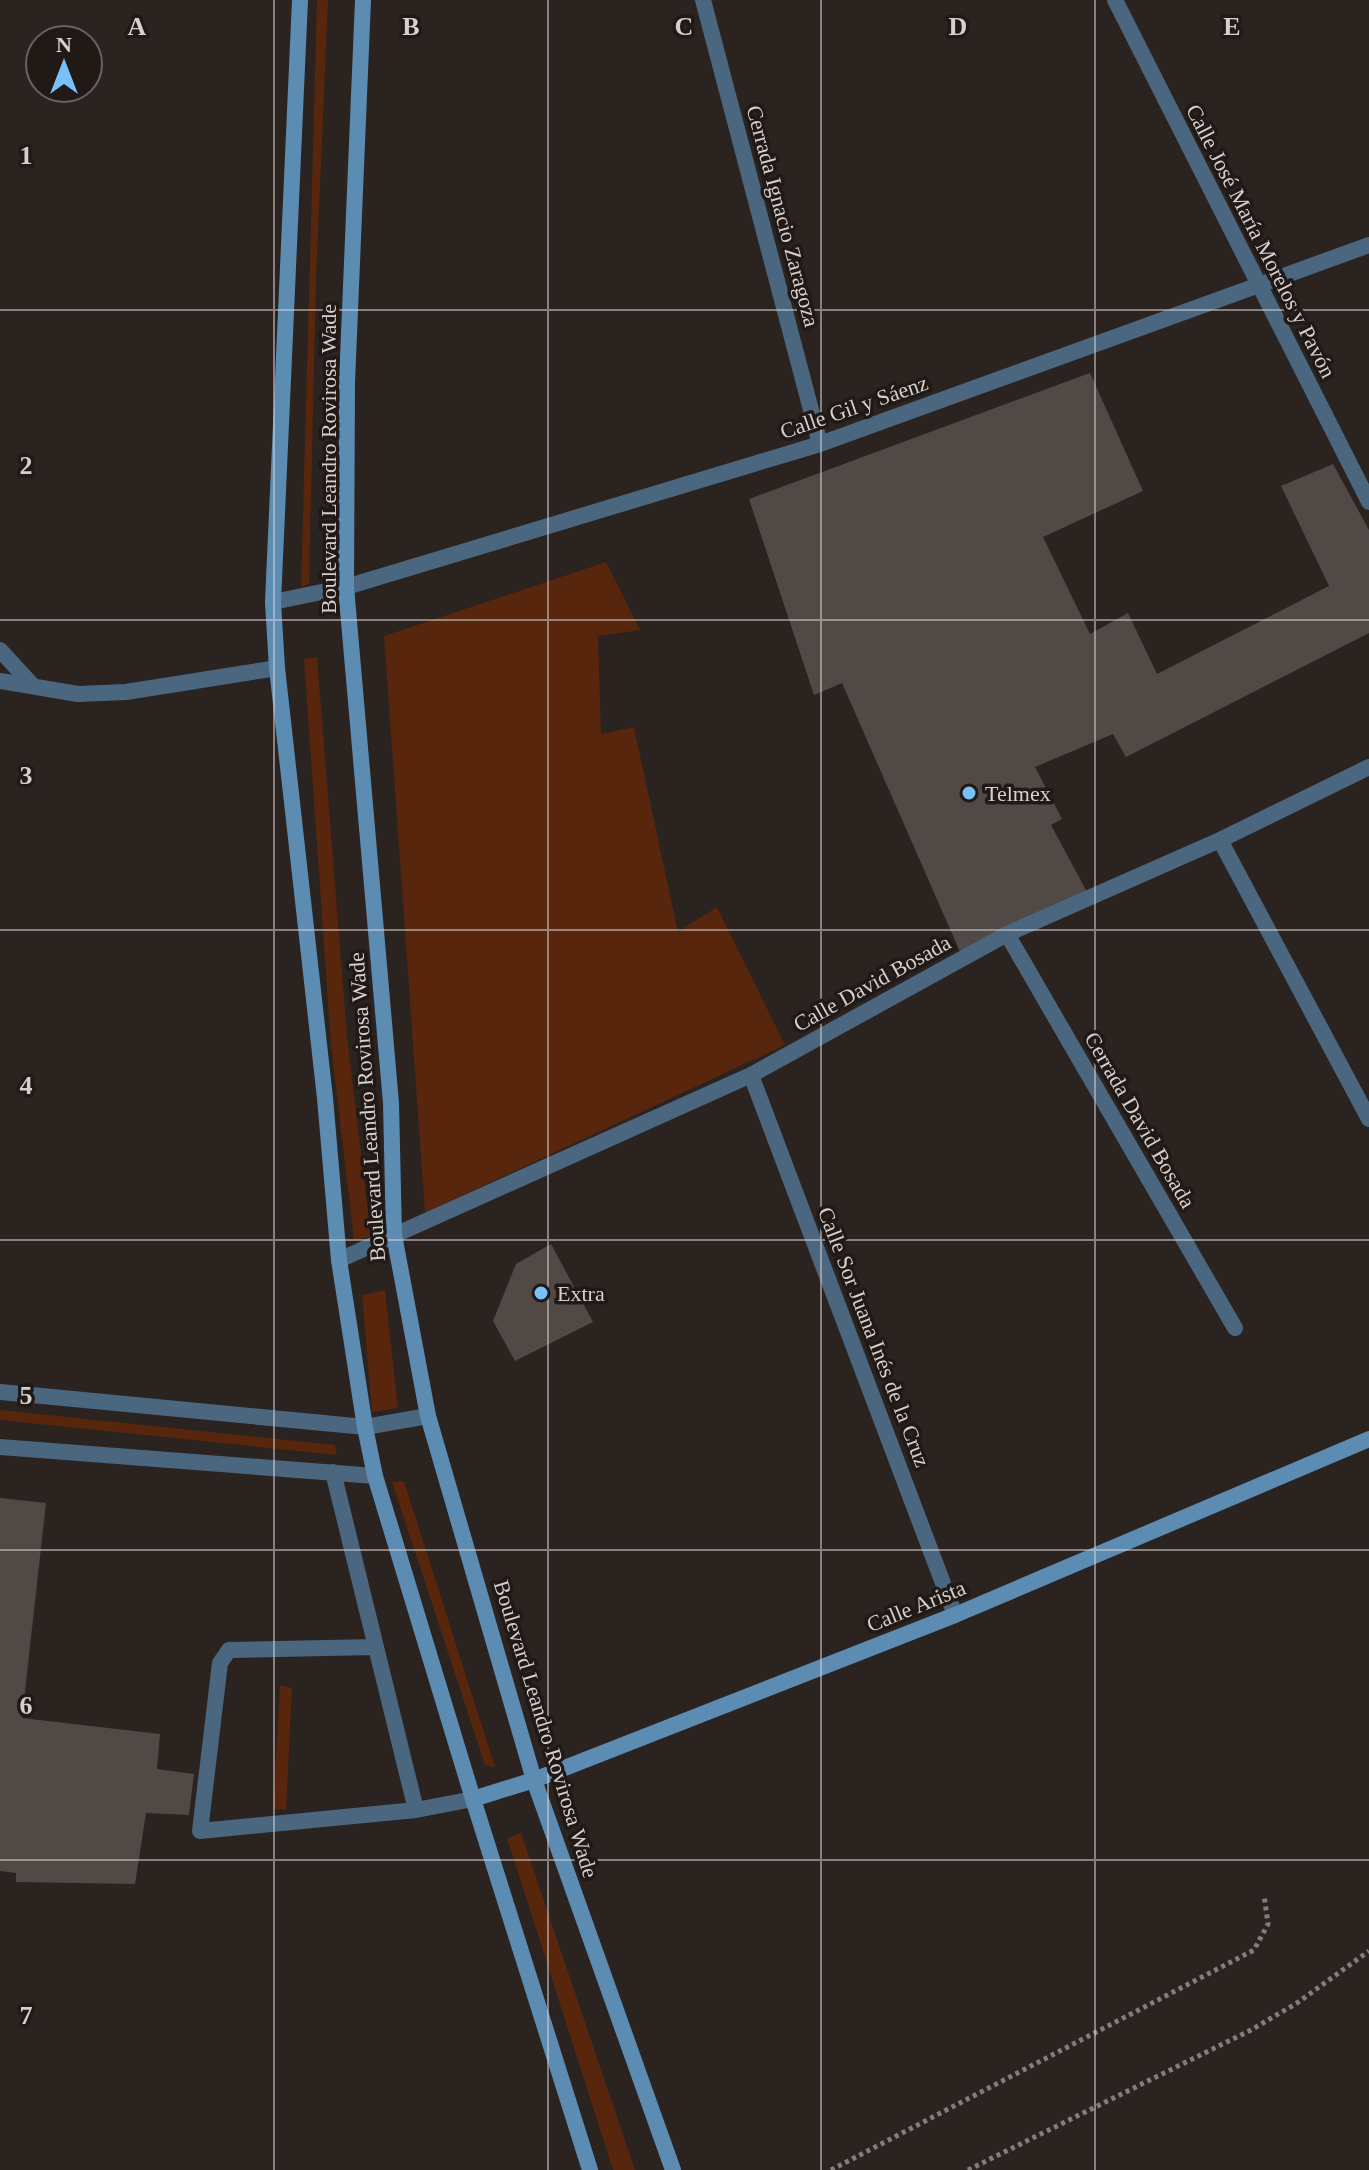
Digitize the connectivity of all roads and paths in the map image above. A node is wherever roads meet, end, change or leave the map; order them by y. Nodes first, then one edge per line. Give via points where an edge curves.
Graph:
1 (300, 0) edge
2 (363, 0) edge
3 (703, 0) edge
4 (1115, 0) edge
5 (1369, 245) edge
6 (1259, 286) junction
7 (820, 444) junction
8 (1369, 502) edge
9 (346, 587) junction
10 (273, 602) junction
11 (0, 650) edge
12 (277, 668) junction
13 (0, 681) edge
14 (33, 686) junction
15 (1369, 767) edge
16 (1220, 840) junction
17 (1007, 934) junction
18 (751, 1075) junction
19 (1369, 1119) edge
20 (394, 1235) junction
21 (339, 1260) junction
22 (1235, 1328) dead end
23 (0, 1392) edge
24 (428, 1416) junction
25 (365, 1427) junction
26 (1369, 1439) edge
27 (0, 1447) edge
28 (333, 1472) junction
29 (375, 1476) junction
30 (955, 1615) junction
31 (376, 1647) junction
32 (534, 1780) junction
33 (473, 1799) junction
34 (416, 1810) junction
35 (1264, 1895) dead end
36 (1369, 1951) edge
37 (590, 2170) edge
38 (673, 2170) edge
39 (831, 2170) edge
40 (968, 2170) edge

1 - 10 main road, Boulevard Leandro Rovirosa Wade
2 - 9 main road, Boulevard Leandro Rovirosa Wade via 348,366
3 - 7 street, Cerrada Ignacio Zaragoza
4 - 6 street, Calle José María Morelos y Pavón
5 - 6 street, Calle Gil y Sáenz
6 - 7 street, Calle Gil y Sáenz
6 - 8 street, Calle José María Morelos y Pavón
7 - 9 street, Calle Gil y Sáenz
9 - 10 street, Calle Gil y Sáenz
9 - 20 main road, Boulevard Leandro Rovirosa Wade via 391,1103
10 - 12 main road, Boulevard Leandro Rovirosa Wade
11 - 14 street
12 - 14 street via 126,692 78,694
12 - 21 main road, Boulevard Leandro Rovirosa Wade
13 - 14 street
15 - 16 street, Calle David Bosada
16 - 17 street, Calle David Bosada
16 - 19 street
17 - 18 street, Calle David Bosada
17 - 22 street, Cerrada David Bosada
18 - 20 street, Calle David Bosada
18 - 30 street, Calle Sor Juana Inés de la Cruz
20 - 21 street, Calle David Bosada
20 - 24 main road, Boulevard Leandro Rovirosa Wade
21 - 25 main road, Boulevard Leandro Rovirosa Wade
23 - 25 street
24 - 25 street
24 - 32 main road, Boulevard Leandro Rovirosa Wade
25 - 29 main road, Boulevard Leandro Rovirosa Wade
26 - 30 main road, Calle Arista
27 - 28 street
28 - 29 street
28 - 31 street
29 - 33 main road, Boulevard Leandro Rovirosa Wade
30 - 32 main road, Calle Arista
31 - 34 street
31 - 34 street via 229,1650 220,1663 200,1831
32 - 33 main road, Calle Arista
32 - 38 main road, Boulevard Leandro Rovirosa Wade
33 - 34 street
33 - 37 main road, Boulevard Leandro Rovirosa Wade
35 - 39 path via 1268,1924 1254,1950
36 - 40 path via 1251,2030

